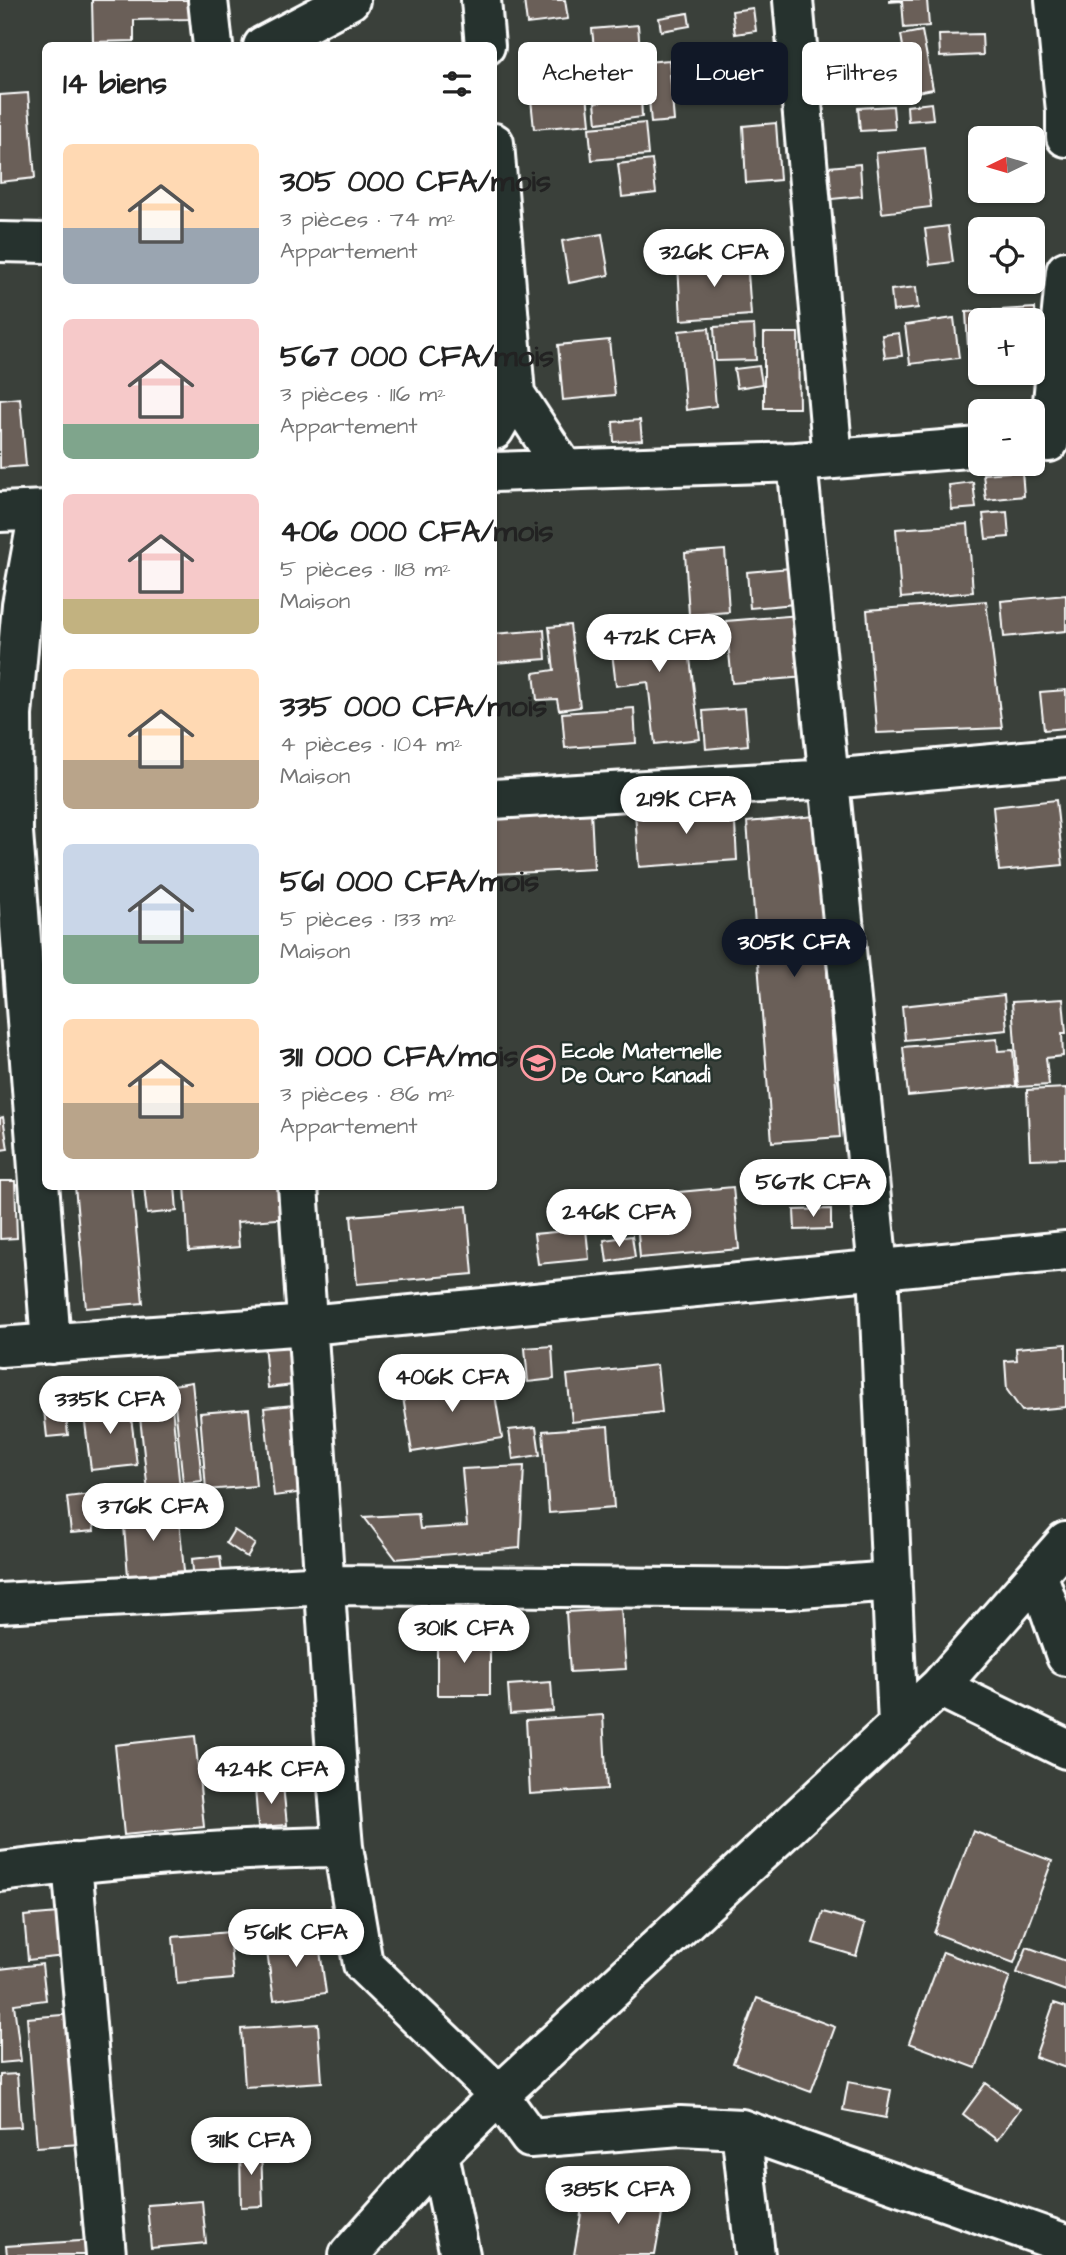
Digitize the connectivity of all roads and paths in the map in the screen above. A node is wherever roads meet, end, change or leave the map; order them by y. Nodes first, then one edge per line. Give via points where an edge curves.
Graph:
1 (208, 0) edge
2 (350, 0) edge
3 (481, 0) edge
4 (793, 0) edge
5 (1055, 0) edge
6 (213, 42) edge
7 (271, 42) edge
8 (485, 42) edge
9 (1063, 53) edge
10 (1066, 111) edge
11 (1066, 137) edge
12 (497, 179) edge
13 (0, 242) edge
14 (42, 243) edge
15 (1066, 271) edge
16 (515, 394) junction
17 (497, 425) edge
18 (1049, 442) edge
19 (968, 448) edge
20 (815, 460) junction
21 (564, 469) junction
22 (497, 471) edge
23 (42, 510) edge
24 (0, 512) edge
25 (1066, 757) edge
26 (830, 779) junction
27 (497, 799) edge
28 (298, 1190) edge
29 (1066, 1251) edge
30 (878, 1269) junction
31 (308, 1325) junction
32 (51, 1344) junction
33 (0, 1347) edge
34 (1066, 1542) edge
35 (1038, 1576) junction
36 (892, 1581) junction
37 (326, 1585) junction
38 (0, 1603) edge
39 (1066, 1656) edge
40 (939, 1687) junction
41 (898, 1725) junction
42 (1066, 1749) edge
43 (343, 1847) junction
44 (72, 1863) junction
45 (0, 1872) edge
46 (499, 2095) junction
47 (741, 2129) junction
48 (439, 2154) junction
49 (1066, 2244) edge
50 (106, 2255) edge
51 (349, 2255) edge
52 (460, 2255) edge
53 (755, 2255) edge

1 - 6 street
2 - 7 street
3 - 8 street
4 - 20 street
5 - 9 street
9 - 10 street
10 - 11 street
12 - 16 street
13 - 14 street
15 - 18 street
16 - 17 street
16 - 21 street
19 - 20 street
20 - 21 street
20 - 26 street
21 - 22 street
23 - 24 street
23 - 32 street via 22,605 13,701 13,832
25 - 26 street
26 - 27 street
26 - 30 street
28 - 31 street
29 - 30 street
30 - 31 street
30 - 36 street
31 - 32 street
31 - 37 street
32 - 33 street
34 - 35 street
35 - 39 street
35 - 40 street
36 - 37 street via 788,1588
36 - 41 street
37 - 38 street
37 - 43 street
40 - 41 street
40 - 42 street
41 - 46 street
43 - 44 street via 274,1847
43 - 46 street via 363,1964
44 - 45 street
44 - 50 street
46 - 47 street via 530,2138 680,2126
46 - 48 street
47 - 49 street
47 - 53 street
48 - 51 street
48 - 52 street

